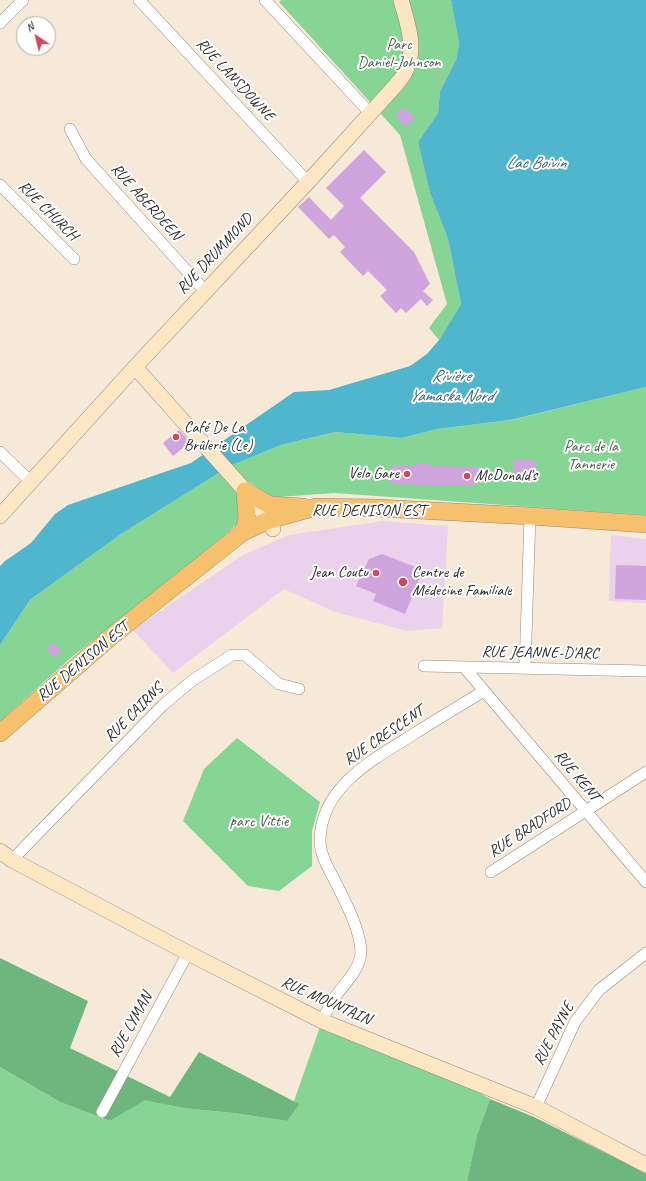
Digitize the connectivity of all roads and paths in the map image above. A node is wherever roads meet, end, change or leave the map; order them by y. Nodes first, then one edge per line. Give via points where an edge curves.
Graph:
1 (23, 0) edge
2 (139, 0) edge
3 (265, 0) edge
4 (401, 0) edge
5 (0, 23) edge
6 (370, 113) junction
7 (70, 129) dead end
8 (308, 182) junction
9 (0, 185) edge
10 (74, 259) dead end
11 (205, 291) junction
12 (135, 367) junction
13 (0, 452) edge
14 (31, 482) junction
15 (243, 488) junction
16 (316, 508) junction
17 (370, 508) junction
18 (0, 516) edge
19 (530, 516) junction
20 (646, 524) edge
21 (271, 525) junction
22 (243, 532) junction
23 (203, 565) junction
24 (424, 666) dead end
25 (464, 667) junction
26 (525, 668) junction
27 (646, 671) edge
28 (299, 689) dead end
29 (484, 691) junction
30 (0, 733) edge
31 (646, 772) edge
32 (586, 811) junction
33 (6, 855) edge
34 (491, 872) dead end
35 (646, 882) edge
36 (646, 952) edge
37 (188, 953) junction
38 (322, 1021) junction
39 (536, 1107) junction
40 (102, 1112) dead end
41 (646, 1165) edge

1 - 5 street
2 - 8 street, RUE LANSDOWNE
3 - 6 street
4 - 6 street, RUE DRUMMOND via 412,40 411,57 406,71
6 - 8 street, RUE DRUMMOND
7 - 11 street, RUE ABERDEEN via 86,159
8 - 11 street, RUE DRUMMOND
9 - 10 street, RUE CHURCH
11 - 12 street, RUE DRUMMOND
12 - 14 street, RUE DRUMMOND
12 - 15 street
13 - 14 street
14 - 18 street, RUE DRUMMOND
15 - 16 main road via 270,505
15 - 21 street
15 - 22 main road via 247,507
16 - 17 main road, RUE DENISON EST
16 - 21 main road, RUE DENISON EST
17 - 19 main road, RUE DENISON EST
17 - 21 main road
19 - 20 main road, RUE DENISON EST
19 - 26 street
21 - 22 main road, RUE DENISON EST
21 - 23 main road
22 - 23 main road, RUE DENISON EST
23 - 30 main road, RUE DENISON EST via 113,635
24 - 25 street
25 - 26 street, RUE JEANNE-D'ARC
25 - 29 street, RUE JEANNE-D'ARC
26 - 27 street, RUE JEANNE-D'ARC
28 - 33 street, RUE CAIRNS via 279,684 245,655 232,655 193,680 163,705
29 - 32 street, RUE KENT
29 - 38 street, RUE CRESCENT via 365,764 347,780 330,803 321,822 320,842 324,860 351,912 360,945 360,958 356,969 334,998
31 - 32 street, RUE BRADFORD
32 - 34 street, RUE BRADFORD
32 - 35 street, RUE KENT
33 - 37 street, RUE MOUNTAIN
36 - 39 street, RUE PAYNE via 599,990 575,1022
37 - 38 street, RUE MOUNTAIN
37 - 40 street, RUE LYMAN
38 - 39 street, RUE MOUNTAIN
39 - 41 street, RUE MOUNTAIN

